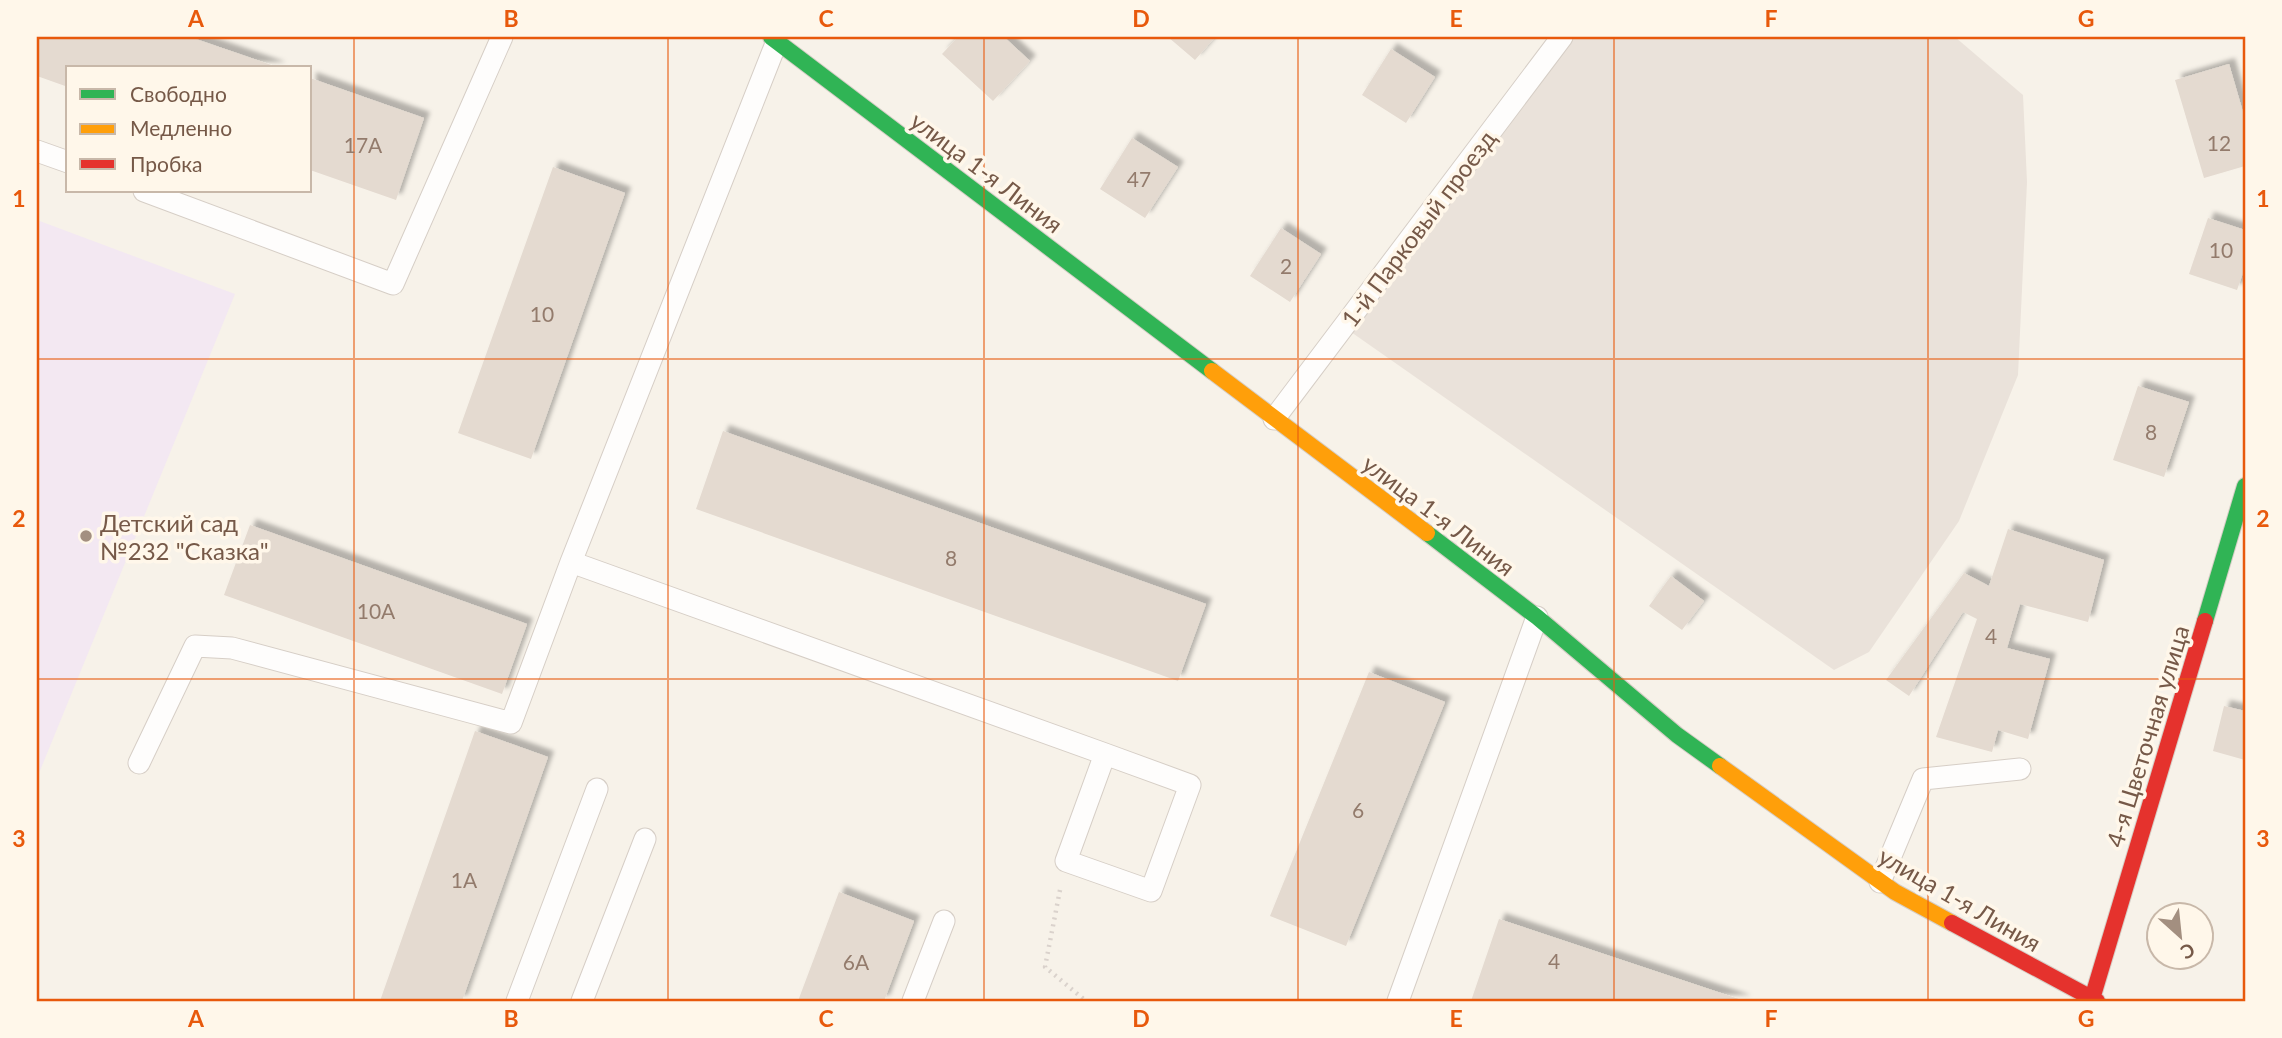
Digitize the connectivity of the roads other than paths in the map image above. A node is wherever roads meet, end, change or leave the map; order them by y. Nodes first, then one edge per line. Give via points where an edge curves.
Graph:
1 (502, 37) edge
2 (1562, 37) edge
3 (774, 39) edge
4 (37, 150) edge
5 (66, 161) edge
6 (147, 192) edge
7 (1274, 418) junction
8 (2245, 486) edge
9 (2237, 545) edge
10 (571, 562) junction
11 (1537, 617) junction
12 (1105, 754) junction
13 (139, 763) dead end
14 (2020, 769) dead end
15 (597, 789) dead end
16 (645, 839) dead end
17 (1880, 882) junction
18 (944, 921) dead end
19 (2095, 1000) edge
20 (517, 1001) edge
21 (582, 1001) edge
22 (913, 1001) edge
23 (1398, 1001) edge

1 - 6 lane via 393,284
2 - 7 lane, 1-й Парковый проезд
3 - 7 main road, улица 1-я Линия
3 - 10 lane
4 - 5 lane
7 - 11 main road, улица 1-я Линия
8 - 9 main road, 4-я Цветочная улица
9 - 19 main road, 4-я Цветочная улица
10 - 12 lane
10 - 13 lane via 511,723 232,648 195,646
11 - 17 main road, улица 1-я Линия via 1677,735
11 - 23 lane
12 - 12 lane via 1190,785 1151,891 1066,861
14 - 17 lane via 1923,779
15 - 20 lane
16 - 21 lane
17 - 19 main road, улица 1-я Линия
18 - 22 lane

